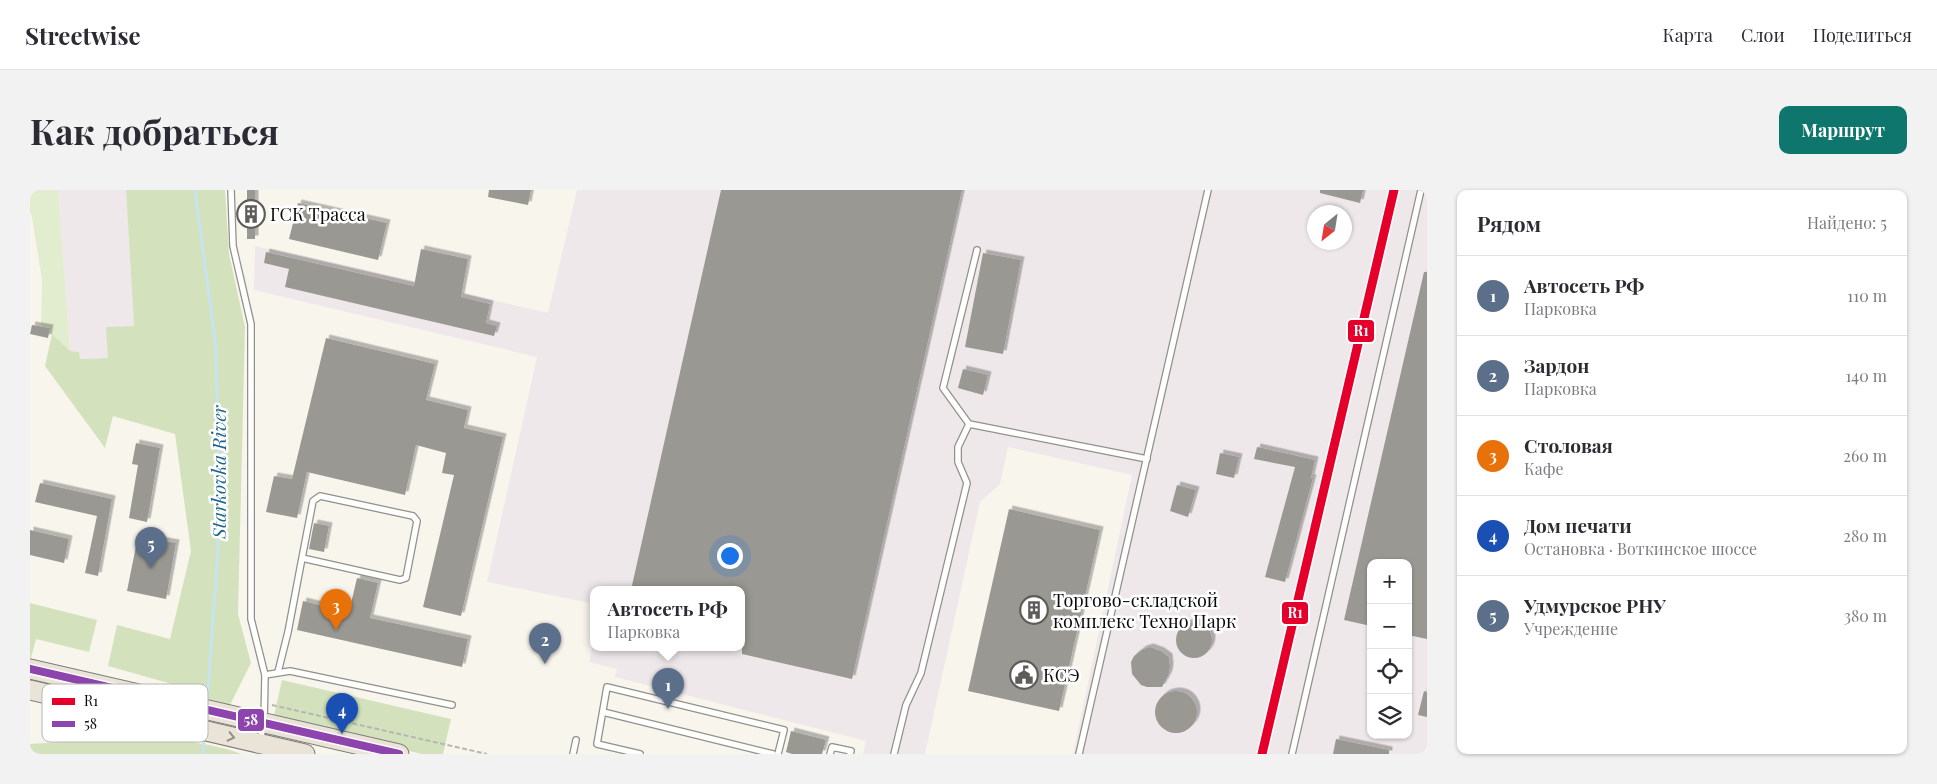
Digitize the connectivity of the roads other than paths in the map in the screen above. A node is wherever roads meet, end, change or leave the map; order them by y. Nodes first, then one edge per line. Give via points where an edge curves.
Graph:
1 (231, 190) edge
2 (1208, 190) edge
3 (1421, 190) edge
4 (977, 250) dead end
5 (969, 424) junction
6 (1147, 459) junction
7 (302, 558) junction
8 (30, 669) edge
9 (278, 672) junction
10 (265, 675) junction
11 (95, 684) edge
12 (452, 705) dead end
13 (208, 710) edge
14 (603, 712) junction
15 (264, 723) junction
16 (208, 732) edge
17 (576, 740) dead end
18 (260, 744) junction
19 (306, 754) edge
20 (399, 754) edge
21 (573, 754) edge
22 (640, 754) edge
23 (773, 754) edge
24 (778, 754) edge
25 (830, 754) edge
26 (850, 754) edge
27 (894, 754) edge
28 (1079, 754) edge
29 (1292, 754) edge

1 - 10 lane via 234,246 250,324 251,618
2 - 6 lane
3 - 29 lane
4 - 5 lane via 943,388
5 - 6 lane
5 - 27 lane via 958,447 958,462 967,483 920,673 906,705
6 - 28 lane
7 - 7 lane via 400,580 406,578 417,521 413,516 320,496 314,501
7 - 9 lane
8 - 11 main road
9 - 10 lane
9 - 12 lane via 290,671
10 - 15 lane
13 - 15 main road
14 - 22 lane via 597,744
14 - 23 lane
14 - 24 lane via 607,687 784,730
15 - 18 lane
15 - 20 main road
16 -> 18 main road
17 - 21 lane
18 - 19 main road
25 - 26 lane via 832,747 851,751

